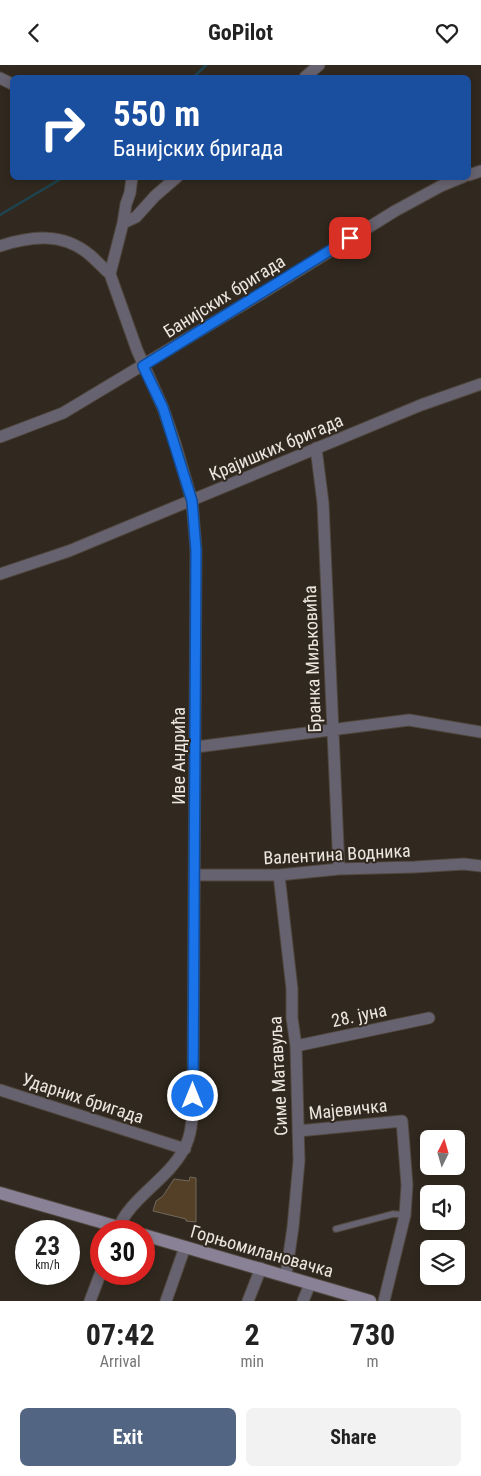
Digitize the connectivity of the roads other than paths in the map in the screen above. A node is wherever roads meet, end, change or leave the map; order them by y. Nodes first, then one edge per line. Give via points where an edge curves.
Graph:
1 (319, 65) edge
2 (307, 75) edge
3 (131, 180) edge
4 (173, 180) edge
5 (456, 180) edge
6 (123, 223) junction
7 (0, 246) edge
8 (110, 274) junction
9 (143, 366) junction
10 (481, 383) edge
11 (0, 437) edge
12 (316, 448) junction
13 (192, 501) junction
14 (0, 574) edge
15 (332, 729) junction
16 (481, 731) edge
17 (196, 747) junction
18 (481, 867) edge
19 (339, 869) junction
20 (194, 875) junction
21 (279, 875) junction
22 (429, 1018) dead end
23 (296, 1046) junction
24 (0, 1090) edge
25 (298, 1131) junction
26 (184, 1149) junction
27 (0, 1193) edge
28 (405, 1215) junction
29 (90, 1220) edge
30 (122, 1220) edge
31 (336, 1229) dead end
32 (155, 1238) edge
33 (185, 1247) junction
34 (261, 1268) junction
35 (286, 1275) junction
36 (310, 1284) junction
37 (96, 1285) edge
38 (352, 1298) edge
39 (90, 1301) edge
40 (166, 1301) edge
41 (248, 1301) edge
42 (303, 1301) edge
43 (370, 1301) edge
44 (384, 1301) edge

1 - 2 street
3 - 6 street
4 - 6 street via 136,217
5 - 9 street, Банијских бригада via 395,211
6 - 8 street
7 - 8 street, Иве Андрића via 26,238 57,239 72,243 89,254
8 - 9 street, Иве Андрића
9 - 11 street, Банијских бригада via 63,413
9 - 13 street, Иве Андрића via 163,408
10 - 12 street, Крајишких бригада
12 - 13 street, Крајишких бригада
12 - 15 street, Бранка Миљковића via 323,503
13 - 14 street, Крајишких бригада via 68,551
13 - 17 street, Иве Андрића via 196,550
15 - 16 street via 409,721
15 - 17 street
15 - 19 street, Бранка Миљковића
17 - 20 street, Иве Андрића
18 - 19 street, Валентина Водника via 464,864
19 - 21 street, Валентина Водника
20 - 21 street, Валентина Водника
20 - 26 street, Иве Андрића via 193,1096 191,1128
21 - 23 street, Симе Матавуља via 290,960
22 - 23 street, 28. јуна
23 - 25 street, Симе Матавуља
24 - 26 street, Ударних бригада
25 - 28 street, Мајевичка via 402,1121 407,1185
25 - 35 street, Симе Матавуља via 299,1161
26 - 30 street, Иве Андрића via 164,1176 128,1209
27 - 29 main road
28 - 31 lane via 392,1214
28 - 44 street
32 - 33 main road, Горњомилановачка
33 - 34 main road, Горњомилановачка
33 - 40 street
34 - 35 main road, Горњомилановачка
34 - 41 street
35 - 36 main road, Горњомилановачка
36 - 38 main road, Горњомилановачка
36 - 42 street
37 - 39 street
38 - 43 main road, Горњомилановачка

